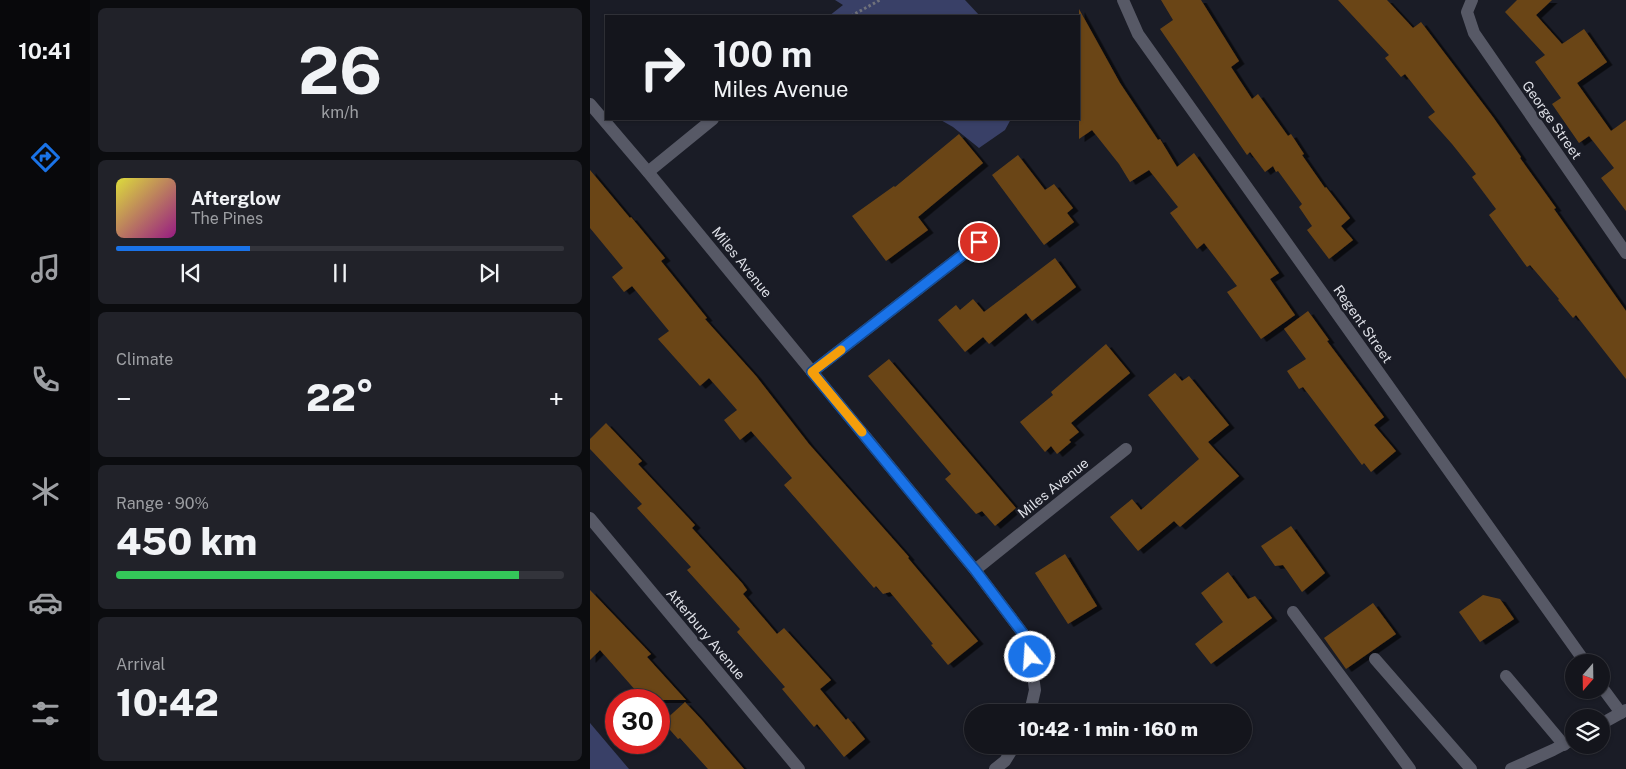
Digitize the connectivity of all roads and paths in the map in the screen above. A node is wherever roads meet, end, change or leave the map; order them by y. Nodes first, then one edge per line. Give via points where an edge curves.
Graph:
1 (880, 0) edge
2 (1123, 0) edge
3 (1472, 0) edge
4 (853, 15) edge
5 (590, 104) edge
6 (712, 120) edge
7 (648, 172) junction
8 (979, 242) dead end
9 (1626, 253) edge
10 (812, 372) junction
11 (1126, 449) dead end
12 (590, 518) edge
13 (975, 570) junction
14 (1293, 612) dead end
15 (1579, 654) edge
16 (1375, 659) dead end
17 (1506, 676) dead end
18 (1610, 697) edge
19 (1032, 704) edge
20 (1623, 712) edge
21 (1610, 719) edge
22 (1565, 738) edge
23 (1565, 744) edge
24 (1009, 754) edge
25 (799, 769) edge
26 (995, 769) edge
27 (1410, 769) edge
28 (1471, 769) edge
29 (1511, 769) edge

1 - 4 path
2 - 15 street, Regent Street via 1138,34
3 - 9 street, George Street via 1467,12 1474,33
5 - 7 street, Miles Avenue
6 - 7 street
7 - 10 street, Miles Avenue
8 - 10 street
10 - 13 street, Miles Avenue
11 - 13 street, Miles Avenue
12 - 25 street, Atterbury Avenue
13 - 19 street, Miles Avenue via 1028,640 1035,690
14 - 27 street
16 - 28 street
17 - 22 street
18 - 20 street
20 - 21 street
23 - 29 street
24 - 26 street

